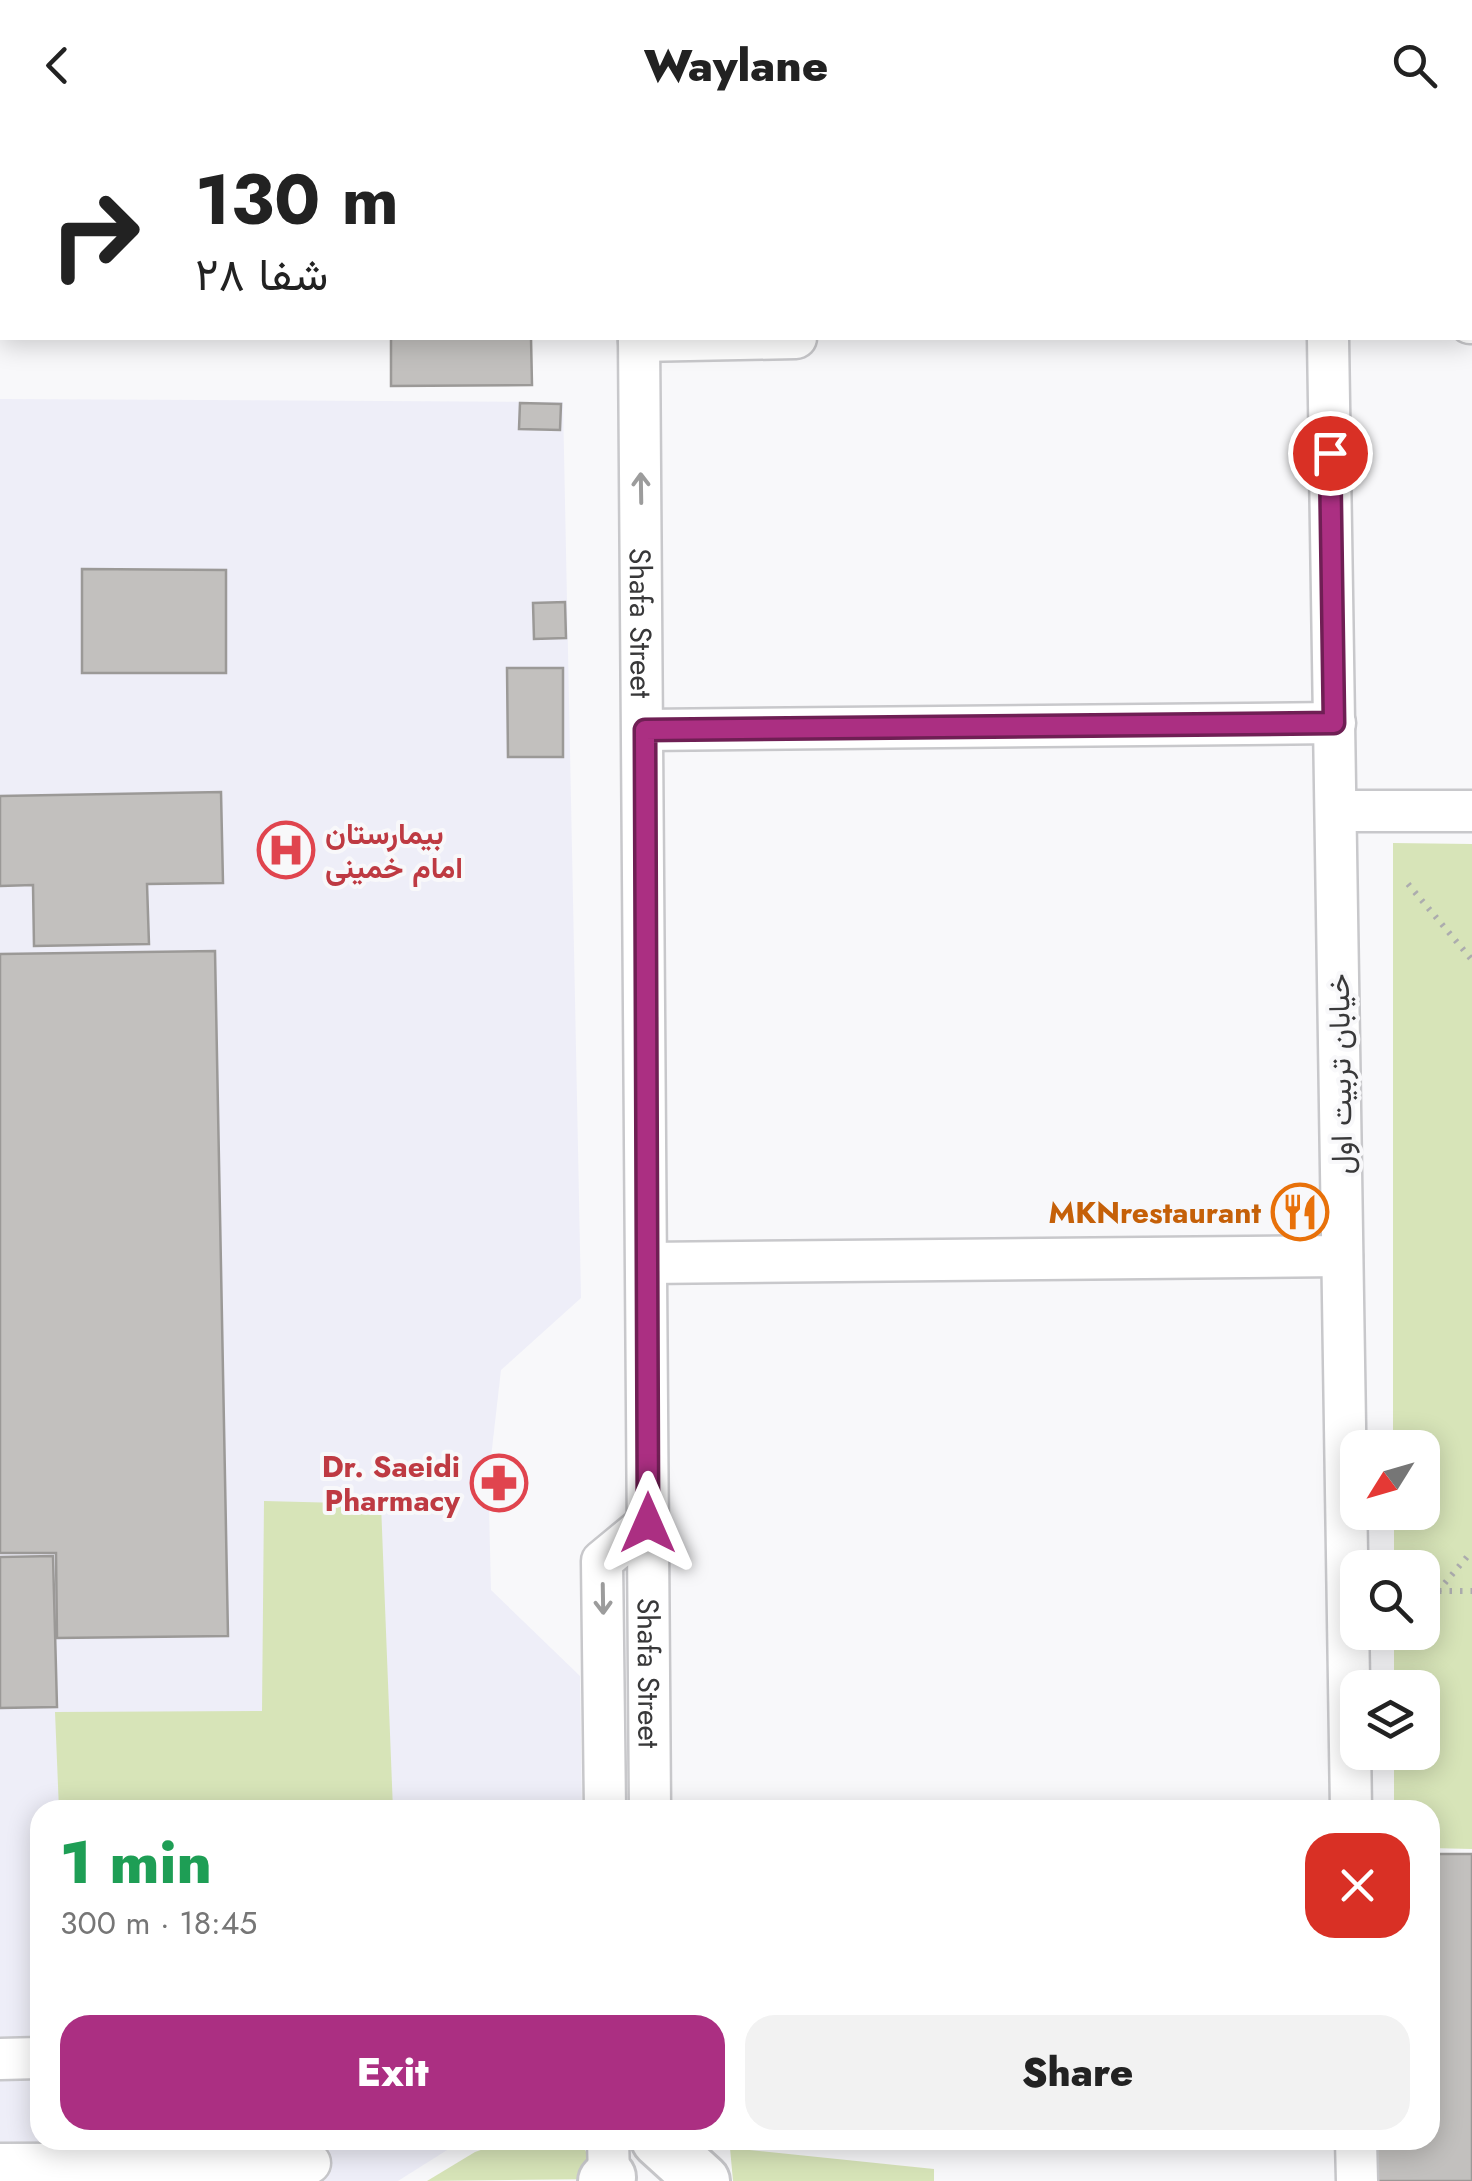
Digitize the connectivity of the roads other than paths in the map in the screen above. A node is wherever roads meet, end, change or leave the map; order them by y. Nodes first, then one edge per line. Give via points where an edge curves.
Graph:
1 (639, 340) edge
2 (1328, 340) edge
3 (1334, 723) junction
4 (645, 730) junction
5 (1336, 811) junction
6 (1472, 811) edge
7 (1342, 1256) junction
8 (647, 1264) junction
9 (648, 1523) junction
10 (605, 1800) edge
11 (650, 1800) edge
12 (1351, 1800) edge
13 (30, 2058) edge
14 (0, 2059) edge
15 (644, 2150) edge
16 (667, 2150) edge
17 (1356, 2150) edge
18 (310, 2163) dead end
19 (0, 2164) edge
20 (619, 2170) edge
21 (703, 2181) edge
22 (1356, 2181) edge

4 -> 1 street, Shafa Street
2 - 3 street, خیابان تربیت اول
3 - 4 street
3 - 5 street, خیابان تربیت اول
4 - 8 street, Shafa Street
5 - 6 street
5 - 7 street, خیابان تربیت اول
7 - 8 street
7 - 12 street, خیابان تربیت اول
8 - 9 street, Shafa Street
9 -> 10 street via 602,1561
9 - 11 street, Shafa Street
13 - 14 street
15 - 20 street
16 - 21 main road
17 - 22 street
18 - 19 street

